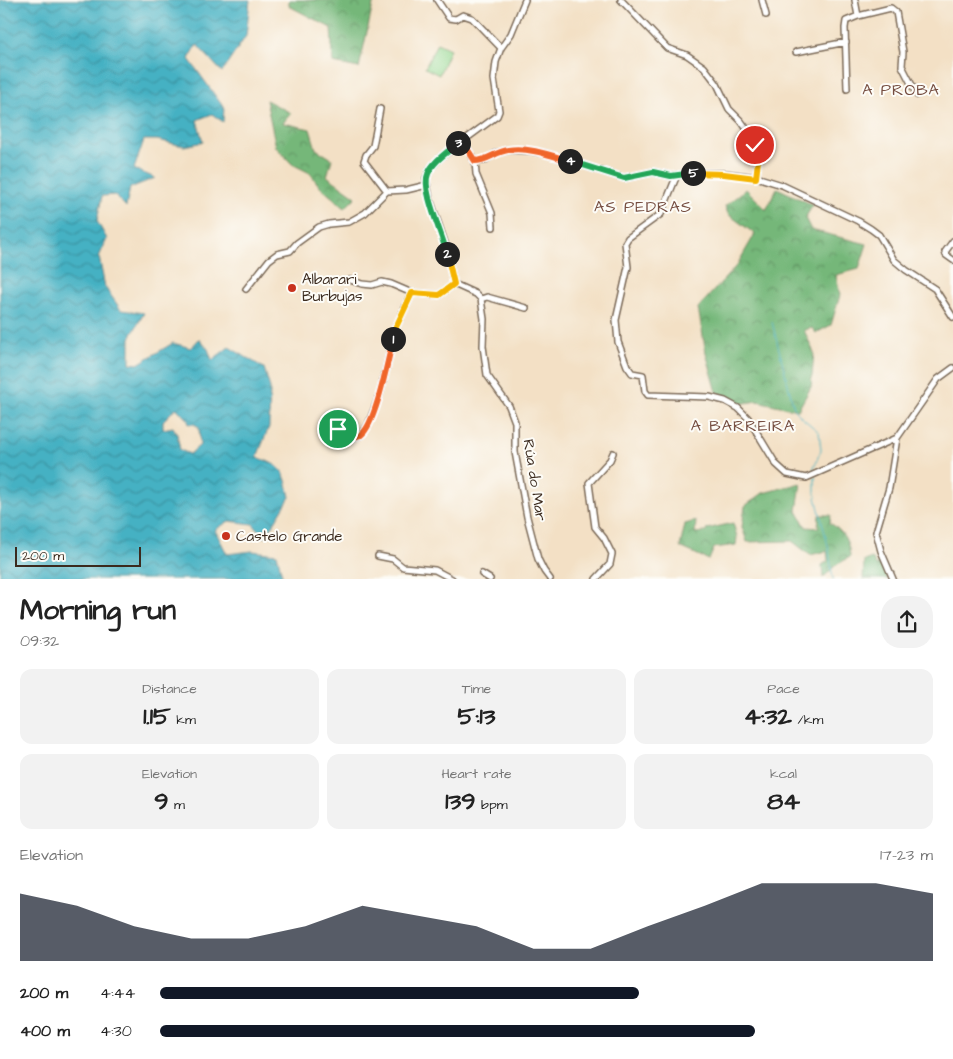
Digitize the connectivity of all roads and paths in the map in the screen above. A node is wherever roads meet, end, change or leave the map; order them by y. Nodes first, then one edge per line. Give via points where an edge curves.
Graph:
1 (437, 0) edge
2 (524, 0) edge
3 (621, 0) edge
4 (762, 0) edge
5 (855, 0) edge
6 (766, 15) dead end
7 (858, 16) junction
8 (846, 42) junction
9 (501, 48) junction
10 (796, 52) dead end
11 (847, 89) dead end
12 (917, 95) dead end
13 (380, 109) dead end
14 (462, 141) junction
15 (475, 161) junction
16 (678, 175) junction
17 (756, 178) junction
18 (427, 185) junction
19 (386, 192) junction
20 (492, 228) dead end
21 (953, 241) edge
22 (953, 260) edge
23 (350, 280) dead end
24 (454, 284) junction
25 (246, 289) dead end
26 (412, 293) junction
27 (481, 299) junction
28 (526, 308) dead end
29 (953, 317) edge
30 (953, 368) edge
31 (324, 420) dead end
32 (897, 438) junction
33 (613, 453) dead end
34 (378, 556) dead end
35 (482, 574) dead end
36 (452, 579) edge
37 (490, 579) edge
38 (550, 579) edge
39 (596, 579) edge
40 (893, 579) edge

1 - 9 street via 449,18 463,15 472,18
2 - 9 street via 511,34
3 - 17 street via 667,48 687,55 704,67 717,84 728,109 741,121 755,145 758,161
4 - 6 street
5 - 7 street
7 - 8 street via 846,21
7 - 12 street via 891,8 896,12 903,52 902,66
8 - 10 street
8 - 11 street
9 - 14 street via 494,79 499,111 494,119
13 - 19 street via 374,146 364,160
14 - 15 street
14 - 18 street via 430,169
15 - 16 street via 484,161 508,150 530,151 624,178 653,172
15 - 20 street via 476,174 492,213
16 - 17 street via 724,174
16 - 32 street via 661,214 628,238 625,244 628,267 616,320 618,342 626,366 632,373 643,375 648,395 709,397 725,401 748,418 776,464 787,474 806,478
17 - 29 street via 782,185 872,229 894,260 934,289
18 - 19 street
18 - 24 street
19 - 25 street via 366,213 349,222 318,228 290,251 277,254
21 - 22 street via 945,252
23 - 26 street via 372,285 382,282
24 - 26 street via 439,295
24 - 27 street
26 - 31 street via 396,327 380,394 368,425 361,435 353,437
27 - 28 street via 487,297
27 - 38 street, Rúa do Mar via 487,375 509,406 514,422 515,452 525,508 538,559
30 - 32 street via 938,379
32 - 40 street via 889,488 876,532 880,551
33 - 39 street via 589,483 595,527 612,554 610,564
34 - 36 street via 393,559 403,567 435,570
35 - 37 street

